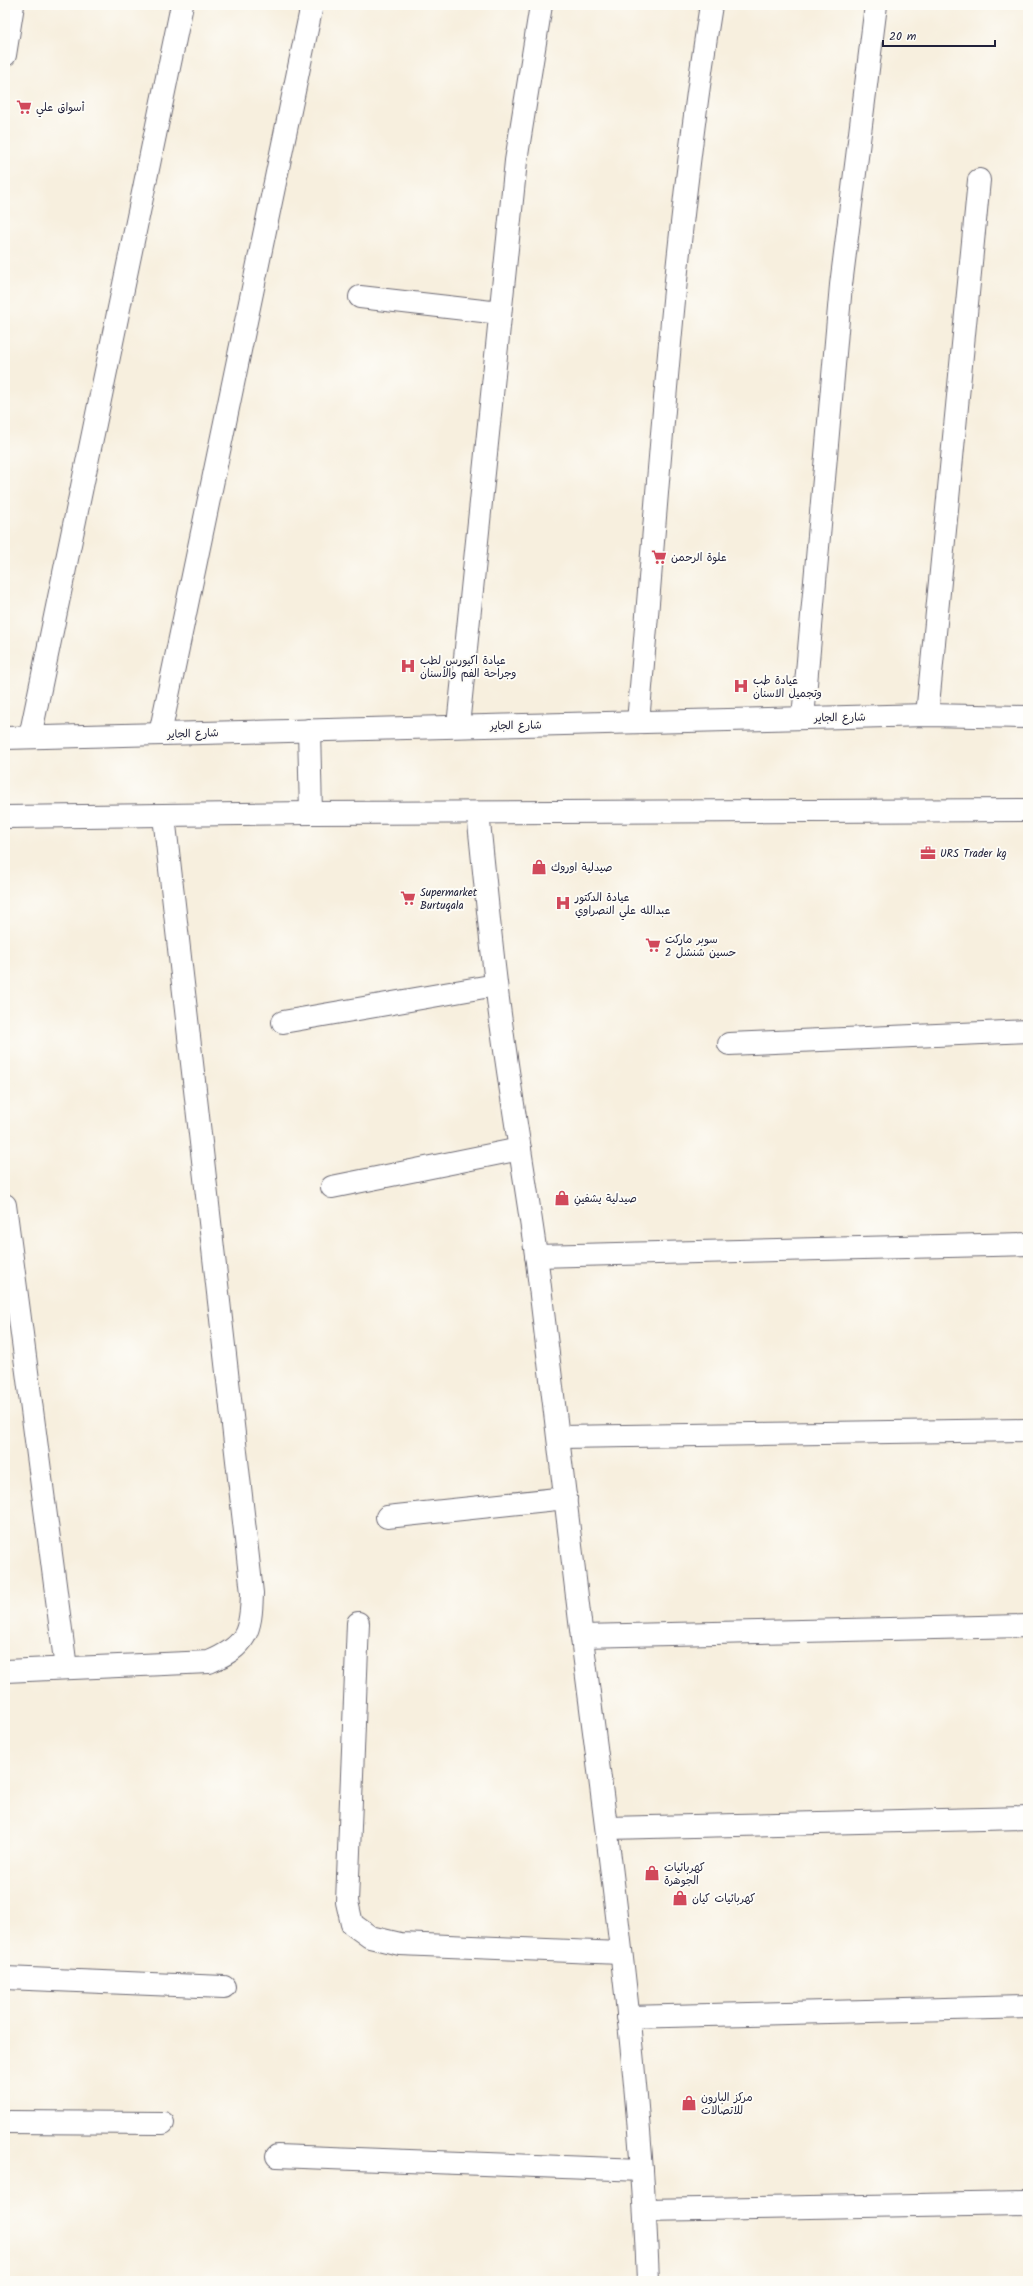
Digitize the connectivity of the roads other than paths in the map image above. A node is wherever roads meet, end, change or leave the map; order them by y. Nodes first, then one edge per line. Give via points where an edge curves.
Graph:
1 (13, 5) edge
2 (182, 5) edge
3 (312, 5) edge
4 (541, 5) edge
5 (711, 5) edge
6 (876, 5) edge
7 (5, 55) edge
8 (979, 180) dead end
9 (360, 297) dead end
10 (500, 313) junction
11 (927, 715) junction
12 (1028, 717) edge
13 (803, 718) junction
14 (638, 722) junction
15 (458, 726) junction
16 (309, 730) junction
17 (160, 734) junction
18 (30, 737) junction
19 (5, 738) edge
20 (1028, 810) edge
21 (311, 813) junction
22 (478, 813) junction
23 (164, 816) junction
24 (5, 817) edge
25 (496, 985) junction
26 (283, 1022) dead end
27 (1028, 1031) edge
28 (729, 1044) dead end
29 (520, 1149) junction
30 (332, 1187) dead end
31 (5, 1205) edge
32 (1028, 1244) edge
33 (536, 1256) junction
34 (1028, 1430) edge
35 (560, 1437) junction
36 (566, 1498) junction
37 (387, 1517) dead end
38 (358, 1623) dead end
39 (1028, 1626) edge
40 (582, 1636) junction
41 (66, 1668) junction
42 (5, 1671) edge
43 (1028, 1818) edge
44 (607, 1828) junction
45 (621, 1953) junction
46 (5, 1978) edge
47 (224, 1987) dead end
48 (1028, 2006) edge
49 (628, 2017) junction
50 (5, 2122) edge
51 (163, 2123) dead end
52 (277, 2156) dead end
53 (642, 2170) junction
54 (1028, 2203) edge
55 (645, 2210) junction
56 (648, 2281) edge

1 - 7 street
2 - 18 street
3 - 17 street
4 - 10 street via 516,160
5 - 14 street via 677,277
6 - 13 street via 841,285
8 - 11 street
9 - 10 street
10 - 15 street
11 - 12 street, شارع الجاير
11 - 13 street, شارع الجاير
13 - 14 street, شارع الجاير
14 - 15 street, شارع الجاير
15 - 16 street, شارع الجاير
16 - 17 street, شارع الجاير
16 - 21 street
17 - 18 street, شارع الجاير
18 - 19 street, شارع الجاير
20 - 22 street
21 - 22 street
21 - 23 street
22 - 25 street
23 - 24 street
23 - 41 street via 252,1592 252,1615 245,1637 229,1654 209,1662
25 - 26 street
25 - 29 street
27 - 28 street
29 - 30 street
29 - 33 street
31 - 41 street
32 - 33 street
33 - 35 street
34 - 35 street
35 - 36 street
36 - 37 street
36 - 40 street
38 - 45 street via 347,1902 352,1924 370,1937 400,1944
39 - 40 street
40 - 44 street
41 - 42 street
43 - 44 street
44 - 45 street
45 - 49 street
46 - 47 street
48 - 49 street
49 - 53 street
50 - 51 street
52 - 53 street
53 - 55 street
54 - 55 street
55 - 56 street

